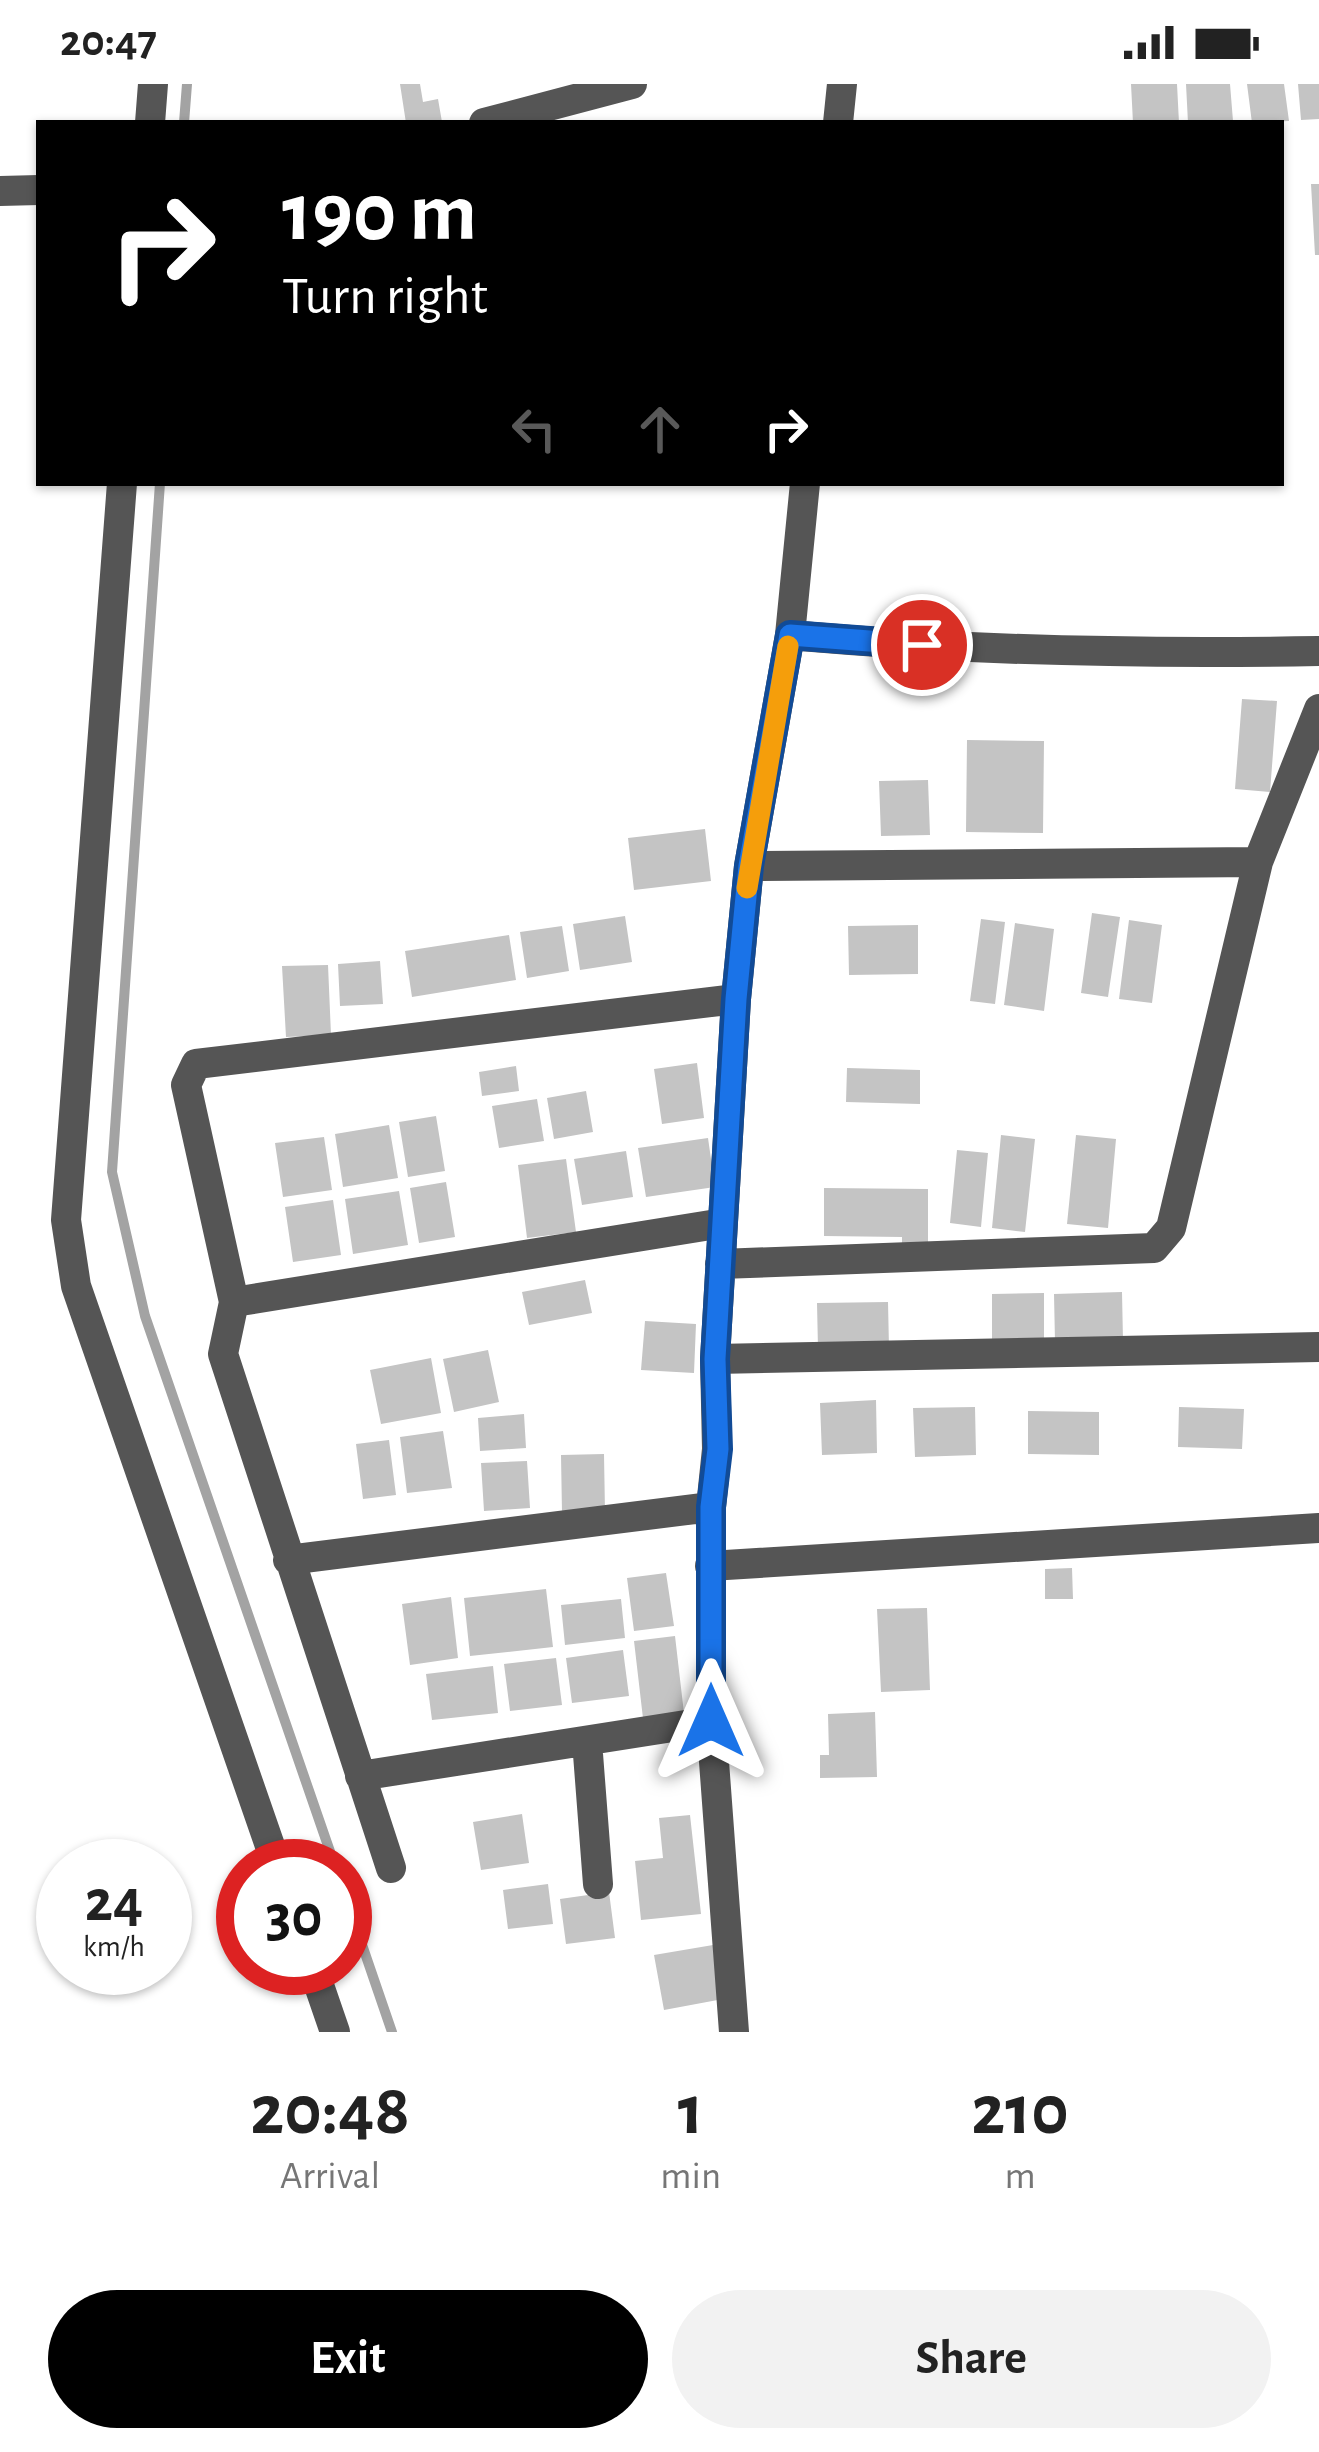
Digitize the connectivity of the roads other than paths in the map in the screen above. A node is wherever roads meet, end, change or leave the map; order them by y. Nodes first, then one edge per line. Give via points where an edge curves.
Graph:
1 (153, 84) edge
2 (632, 84) edge
3 (842, 84) edge
4 (150, 120) edge
5 (495, 120) edge
6 (838, 120) edge
7 (36, 190) edge
8 (0, 191) edge
9 (122, 486) edge
10 (805, 486) edge
11 (790, 635) junction
12 (1319, 651) edge
13 (1319, 709) edge
14 (1258, 862) junction
15 (749, 866) junction
16 (736, 999) junction
17 (723, 1223) junction
18 (720, 1264) junction
19 (234, 1302) junction
20 (1319, 1347) edge
21 (715, 1359) junction
22 (711, 1507) junction
23 (1319, 1528) edge
24 (288, 1560) junction
25 (710, 1566) junction
26 (711, 1721) junction
27 (587, 1741) junction
28 (360, 1776) junction
29 (268, 1839) edge
30 (391, 1868) dead end
31 (598, 1885) dead end
32 (322, 1995) edge
33 (335, 2032) edge
34 (734, 2032) edge

1 - 4 street
2 - 5 street
3 - 6 street
7 - 8 street
9 - 29 street via 66,1220 76,1286
10 - 11 street
11 - 12 street via 882,644
11 - 15 street
13 - 14 street
14 - 15 street
14 - 18 street via 1171,1228 1154,1248
15 - 16 street
16 - 17 street
16 - 19 street via 196,1064 186,1085
17 - 18 street
17 - 19 street
18 - 21 street
19 - 24 street via 223,1354
20 - 21 street
21 - 22 street
22 - 24 street
22 - 25 street
23 - 25 street
24 - 28 street
25 - 26 street
26 - 27 street
26 - 34 street
27 - 28 street
27 - 31 street
28 - 30 street
32 - 33 street

